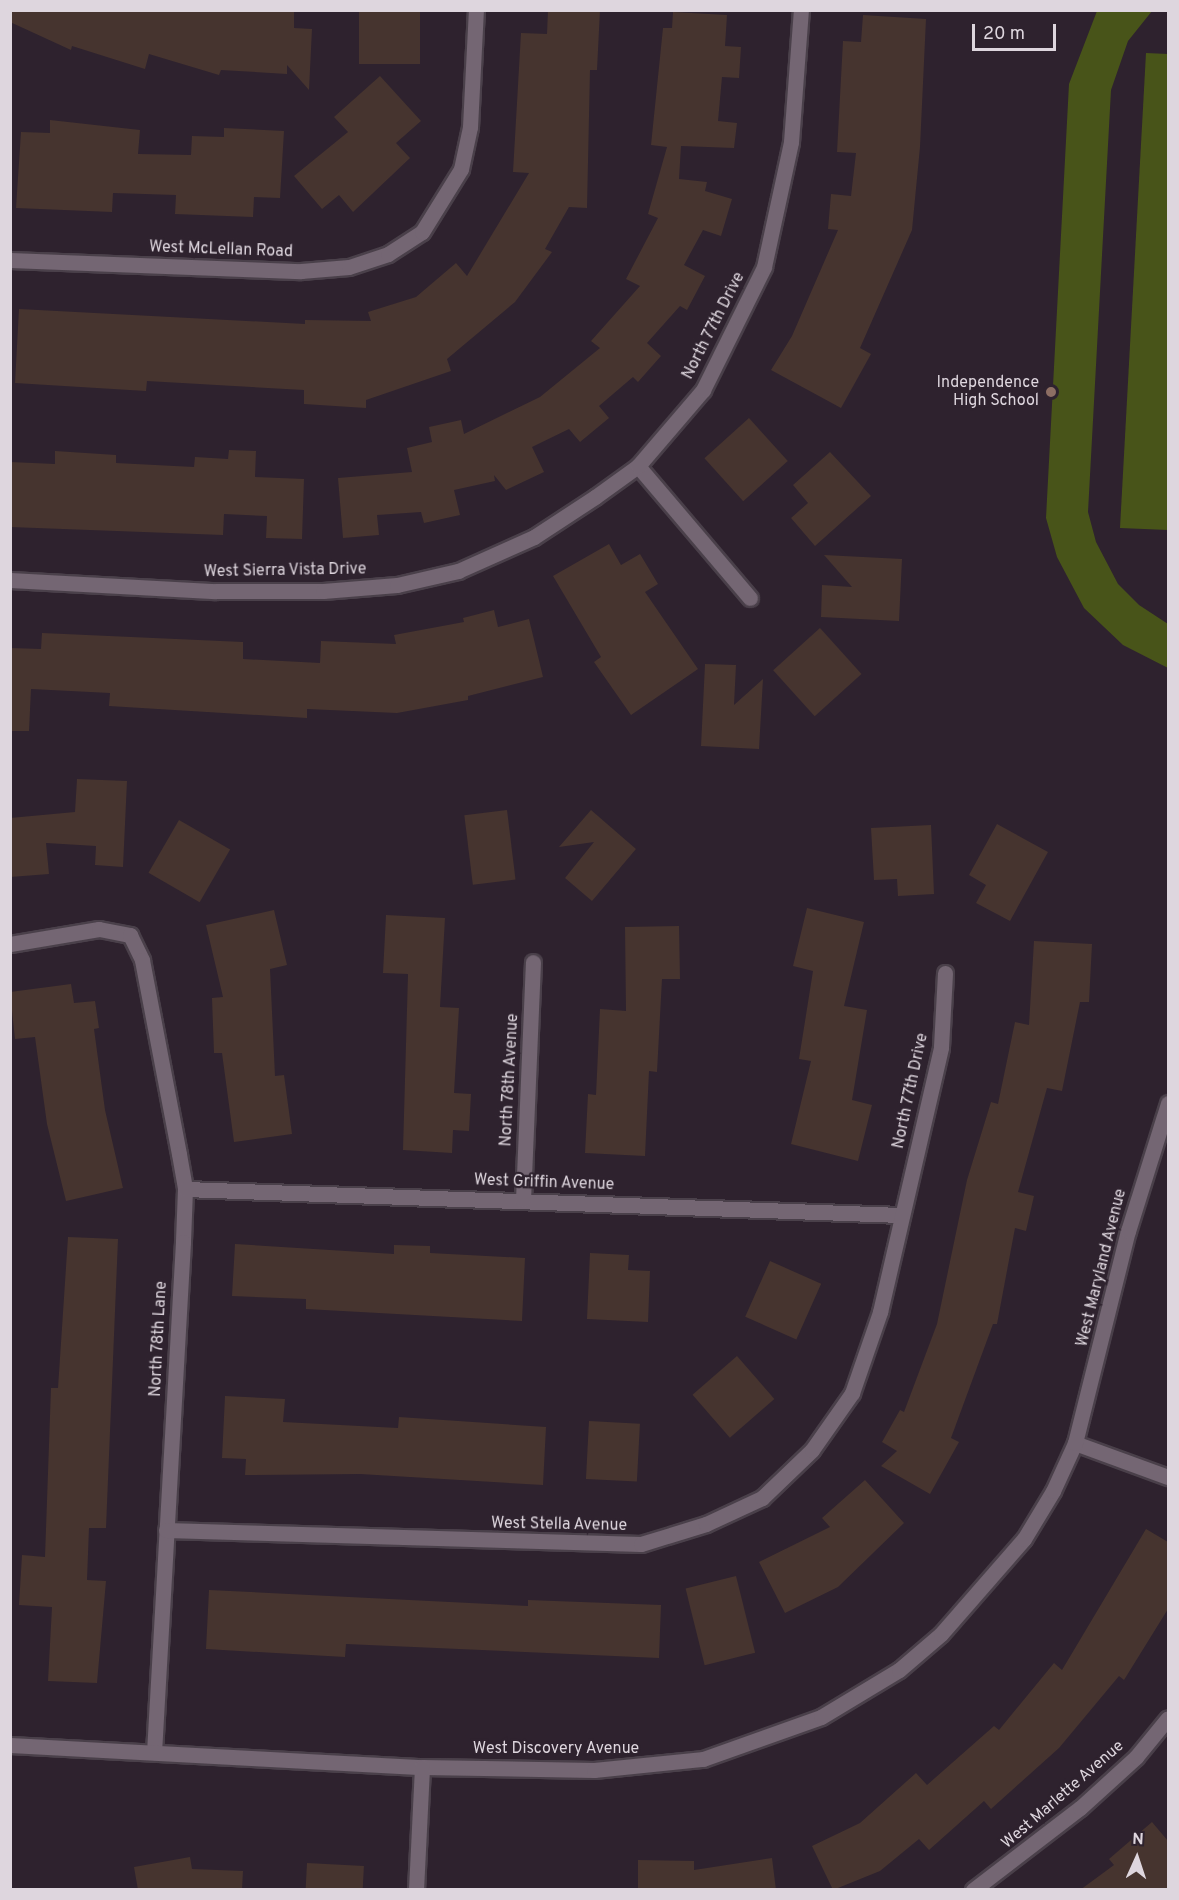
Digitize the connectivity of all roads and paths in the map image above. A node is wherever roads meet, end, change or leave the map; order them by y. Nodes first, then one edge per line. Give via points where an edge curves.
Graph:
1 (476, 10) edge
2 (801, 10) edge
3 (10, 260) edge
4 (638, 466) junction
5 (10, 580) edge
6 (750, 598) dead end
7 (10, 944) edge
8 (534, 962) dead end
9 (945, 974) dead end
10 (1168, 1103) edge
11 (185, 1189) junction
12 (523, 1200) junction
13 (902, 1215) junction
14 (1075, 1443) junction
15 (1168, 1477) edge
16 (166, 1530) junction
17 (1168, 1718) edge
18 (10, 1745) edge
19 (154, 1752) junction
20 (422, 1767) junction
21 (416, 1890) edge
22 (973, 1890) edge

1 - 3 street, West McLellan Road via 470,127 461,169 422,232 388,254 301,271
2 - 4 street, North 77th Drive via 791,142 764,267 703,390
4 - 5 street, West Sierra Vista Drive via 534,537 458,571 397,585 323,591 216,591
4 - 6 street
7 - 11 street, North 78th Lane via 99,929 130,935 142,960
8 - 12 street, North 78th Avenue
9 - 13 street, North 77th Drive via 941,1047
10 - 14 street, West Maryland Avenue via 1128,1231
11 - 12 street, West Griffin Avenue
11 - 16 street, North 78th Lane
12 - 13 street, West Griffin Avenue
13 - 16 street, West Stella Avenue via 880,1312 852,1393 812,1450 762,1498 706,1524 641,1544 568,1546
14 - 15 street
14 - 20 street, West Discovery Avenue via 1024,1539 973,1600 899,1670 821,1717 747,1746 653,1766
16 - 19 street, North 78th Lane
17 - 22 street, West Marlette Avenue via 1136,1757 1080,1808
18 - 19 street, West Discovery Avenue
19 - 20 street, West Discovery Avenue
20 - 21 street

